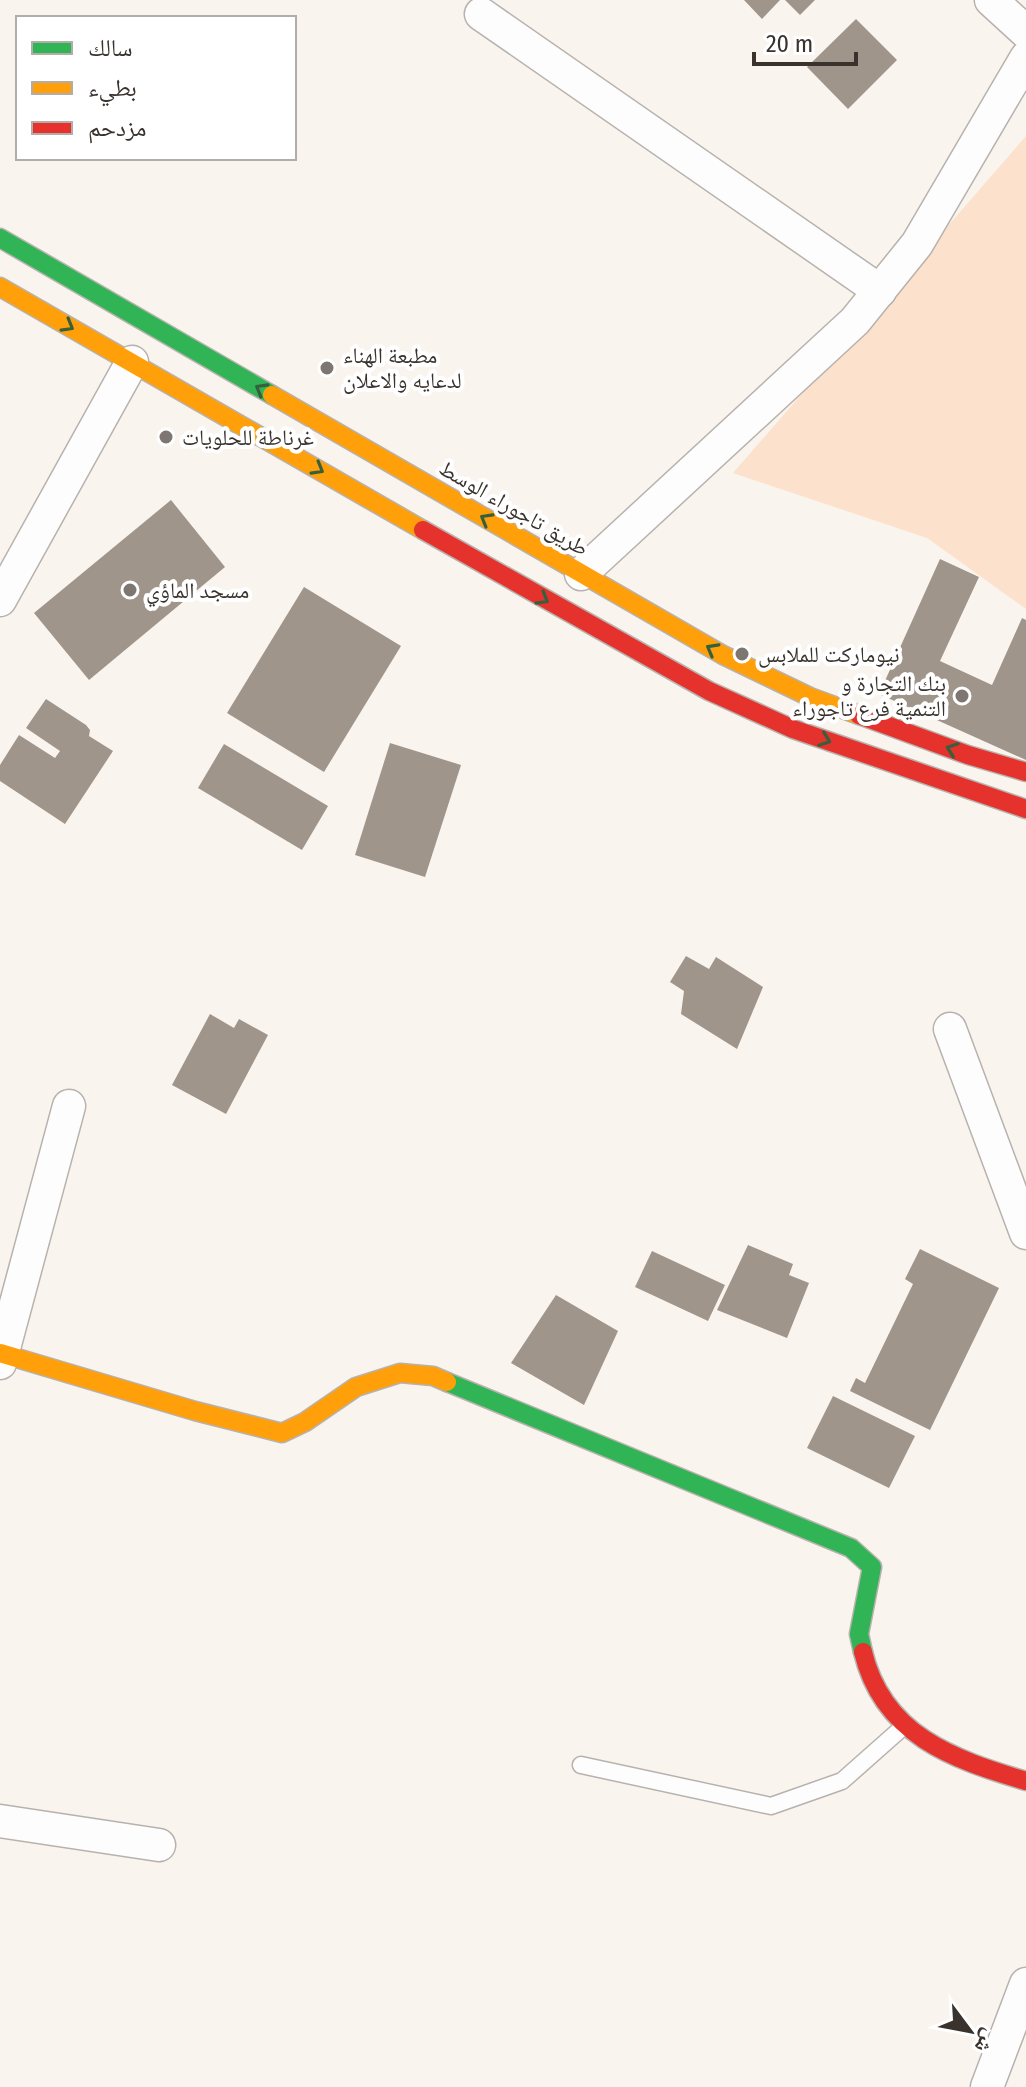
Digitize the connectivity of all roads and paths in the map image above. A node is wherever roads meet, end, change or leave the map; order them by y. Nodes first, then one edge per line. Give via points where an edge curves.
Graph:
1 (991, 0) edge
2 (481, 14) dead end
3 (1026, 32) edge
4 (1026, 58) edge
5 (0, 238) edge
6 (0, 287) edge
7 (880, 291) junction
8 (132, 362) junction
9 (430, 510) junction
10 (581, 574) junction
11 (1, 598) edge
12 (1026, 772) edge
13 (1026, 809) edge
14 (950, 1029) dead end
15 (69, 1106) dead end
16 (1026, 1233) edge
17 (1, 1356) edge
18 (904, 1726) junction
19 (581, 1765) dead end
20 (1026, 1781) edge
21 (0, 1821) edge
22 (159, 1845) dead end
23 (1026, 1984) edge
24 (987, 2087) edge

1 - 3 street
2 - 7 street
4 - 7 street via 917,244
9 -> 5 main road, طريق تاجوراء الوسط
6 -> 8 main road, طريق تاجوراء الوسط
7 - 10 street via 855,321
8 -> 9 main road, طريق تاجوراء الوسط
8 - 11 street
10 -> 9 main road, طريق تاجوراء الوسط
9 -> 13 main road, طريق تاجوراء الوسط via 572,616 709,691 793,729
12 -> 10 main road, طريق تاجوراء الوسط via 810,697 723,655
14 - 16 street
15 - 17 street
17 - 18 main road via 282,1433 356,1387 400,1373 433,1376 771,1513 851,1548 872,1567 859,1634 869,1676
18 - 19 lane via 842,1781 771,1806
18 - 20 main road via 972,1765
21 - 22 street
23 - 24 street

